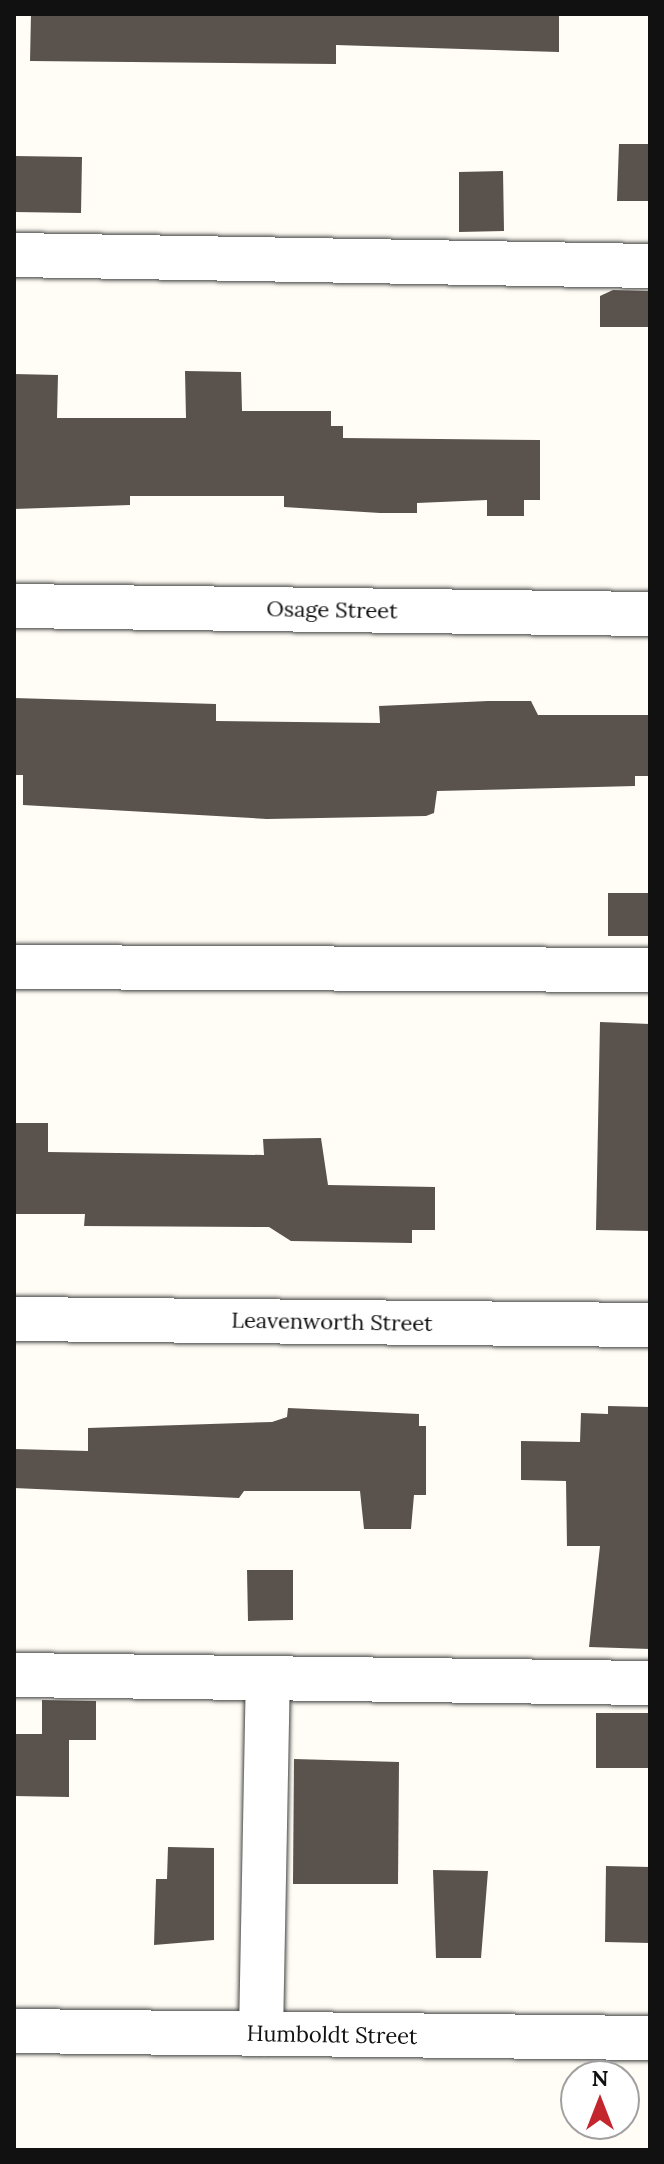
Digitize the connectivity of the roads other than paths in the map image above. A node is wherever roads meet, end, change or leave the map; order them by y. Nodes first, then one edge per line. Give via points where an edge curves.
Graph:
1 (14, 255) edge
2 (650, 266) edge
3 (14, 606) edge
4 (650, 614) edge
5 (14, 967) edge
6 (650, 970) edge
7 (14, 1319) edge
8 (650, 1325) edge
9 (14, 1675) edge
10 (268, 1679) junction
11 (650, 1683) edge
12 (14, 2031) edge
13 (261, 2034) junction
14 (650, 2038) edge

1 - 2 street
3 - 4 street, Osage Street
5 - 6 street
7 - 8 street, Leavenworth Street
9 - 10 street
10 - 11 street
10 - 13 street
12 - 13 street, Humboldt Street
13 - 14 street, Humboldt Street

